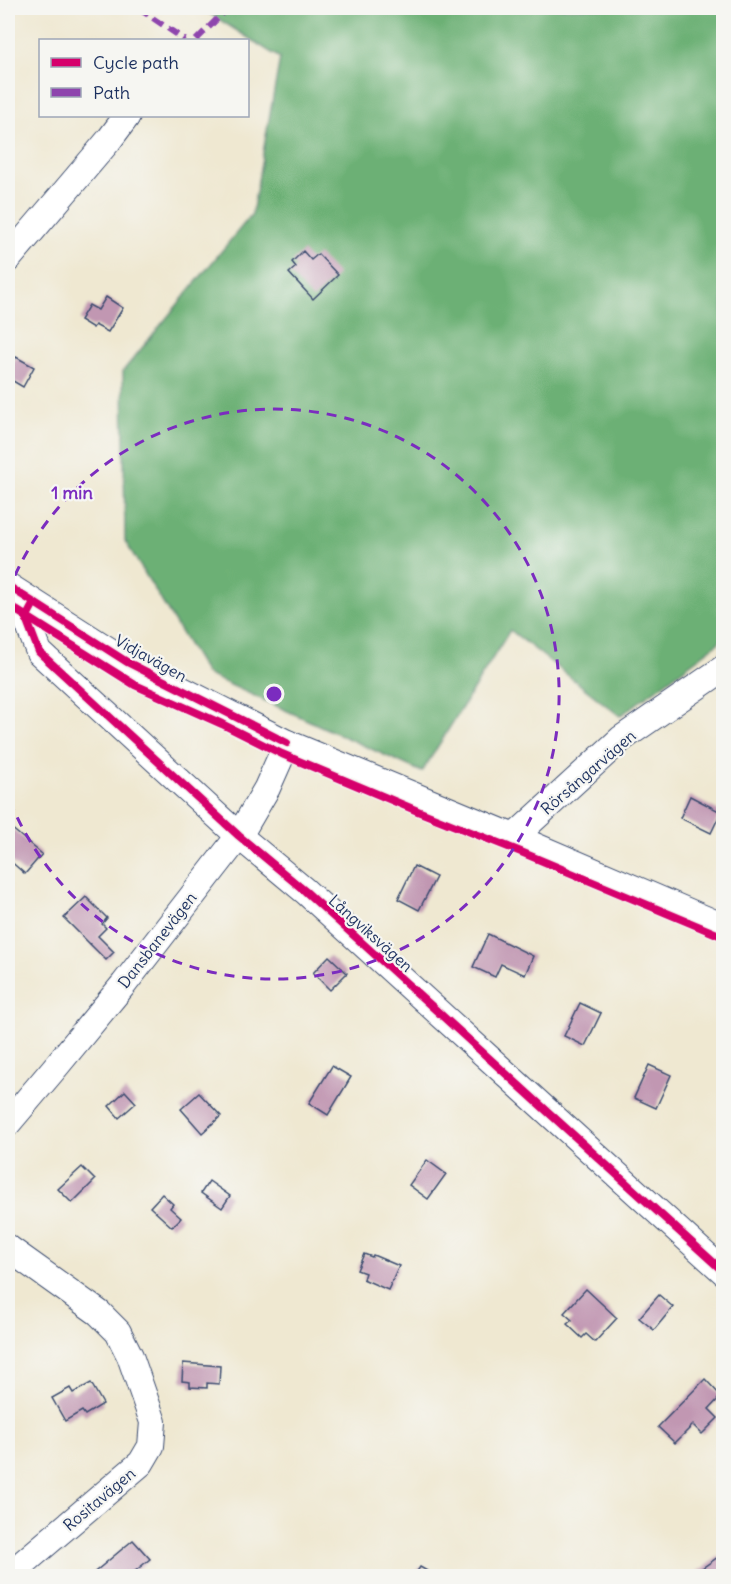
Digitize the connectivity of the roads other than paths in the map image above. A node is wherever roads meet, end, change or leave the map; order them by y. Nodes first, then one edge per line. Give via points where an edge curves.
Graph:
1 (126, 117) edge
2 (8, 259) edge
3 (8, 586) edge
4 (34, 603) junction
5 (723, 668) edge
6 (287, 743) junction
7 (239, 836) junction
8 (514, 837) junction
9 (723, 927) edge
10 (8, 1123) edge
11 (8, 1248) edge
12 (723, 1272) edge
13 (8, 1576) edge

1 - 2 street
3 - 4 street, Vidjavägen
4 - 6 street, Vidjavägen via 127,662
4 - 7 street, Långviksvägen via 26,618 39,652
5 - 8 street, Rörsångarvägen via 621,740
6 - 7 street, Dansbanevägen
6 - 8 street, Vidjavägen
7 - 10 street, Dansbanevägen via 124,984
7 - 12 street, Långviksvägen
8 - 9 street, Vidjavägen
11 - 13 street, Rositavägen via 99,1313 118,1332 153,1422 151,1446 141,1463

